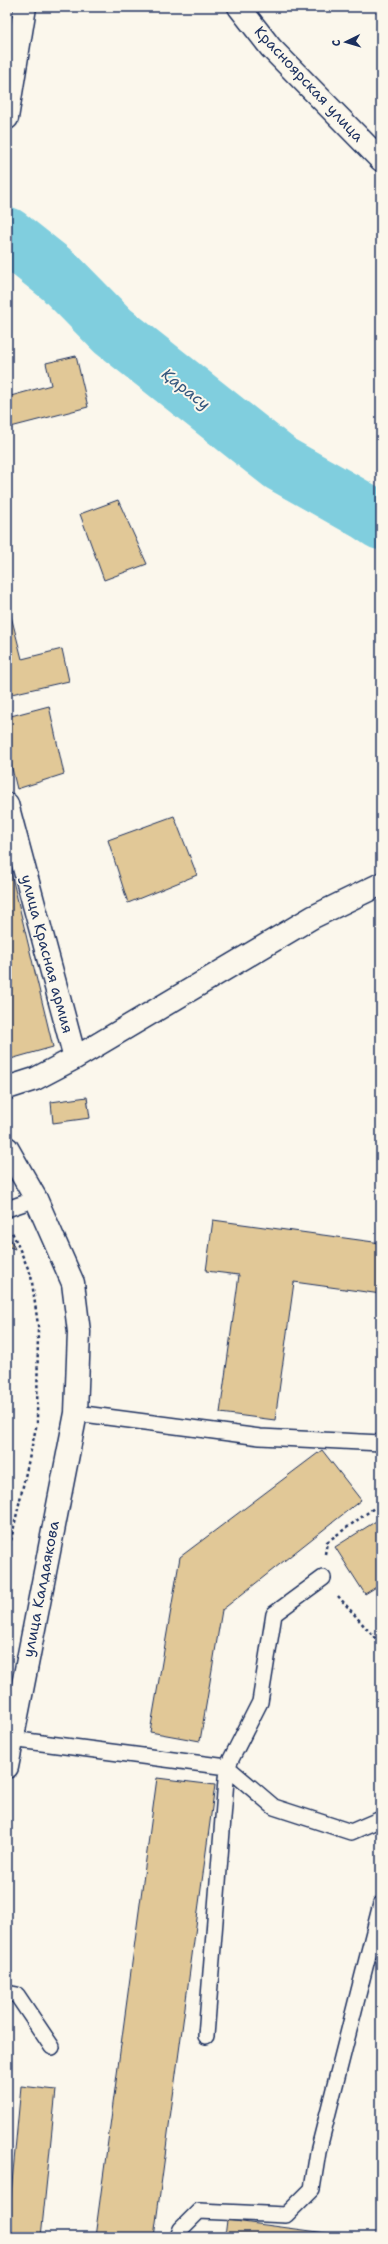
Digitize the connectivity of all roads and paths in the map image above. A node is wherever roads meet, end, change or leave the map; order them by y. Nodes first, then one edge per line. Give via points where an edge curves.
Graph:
1 (25, 7) edge
2 (239, 7) edge
3 (7, 118) edge
4 (381, 160) edge
5 (7, 804) edge
6 (381, 884) edge
7 (75, 1058) junction
8 (7, 1088) edge
9 (7, 1148) edge
10 (36, 1199) junction
11 (7, 1209) edge
12 (10, 1227) dead end
13 (76, 1412) junction
14 (381, 1443) edge
15 (7, 1558) edge
16 (323, 1578) dead end
17 (11, 1739) junction
18 (7, 1767) edge
19 (227, 1767) junction
20 (381, 1819) edge
21 (381, 1904) edge
22 (7, 1993) edge
23 (206, 2036) dead end
24 (52, 2047) dead end
25 (178, 2237) edge

1 - 3 street
2 - 4 street, Красноярская улица via 271,48
5 - 7 street, улица Красная армия
6 - 7 street via 313,917
7 - 8 street via 35,1079
9 - 10 street, улица Калдаякова
10 - 11 lane
10 - 13 street, улица Калдаякова via 73,1283 79,1332
12 - 15 path via 32,1275 38,1325 37,1423
13 - 14 lane via 260,1437
13 - 17 street, улица Калдаякова
16 - 19 lane via 274,1614 260,1702
17 - 18 street, улица Калдаякова
17 - 19 lane
19 - 20 lane via 274,1808 351,1832
19 - 23 lane
21 - 25 lane via 318,2152 312,2189 286,2215 199,2211 181,2229
22 - 24 lane via 17,1995

